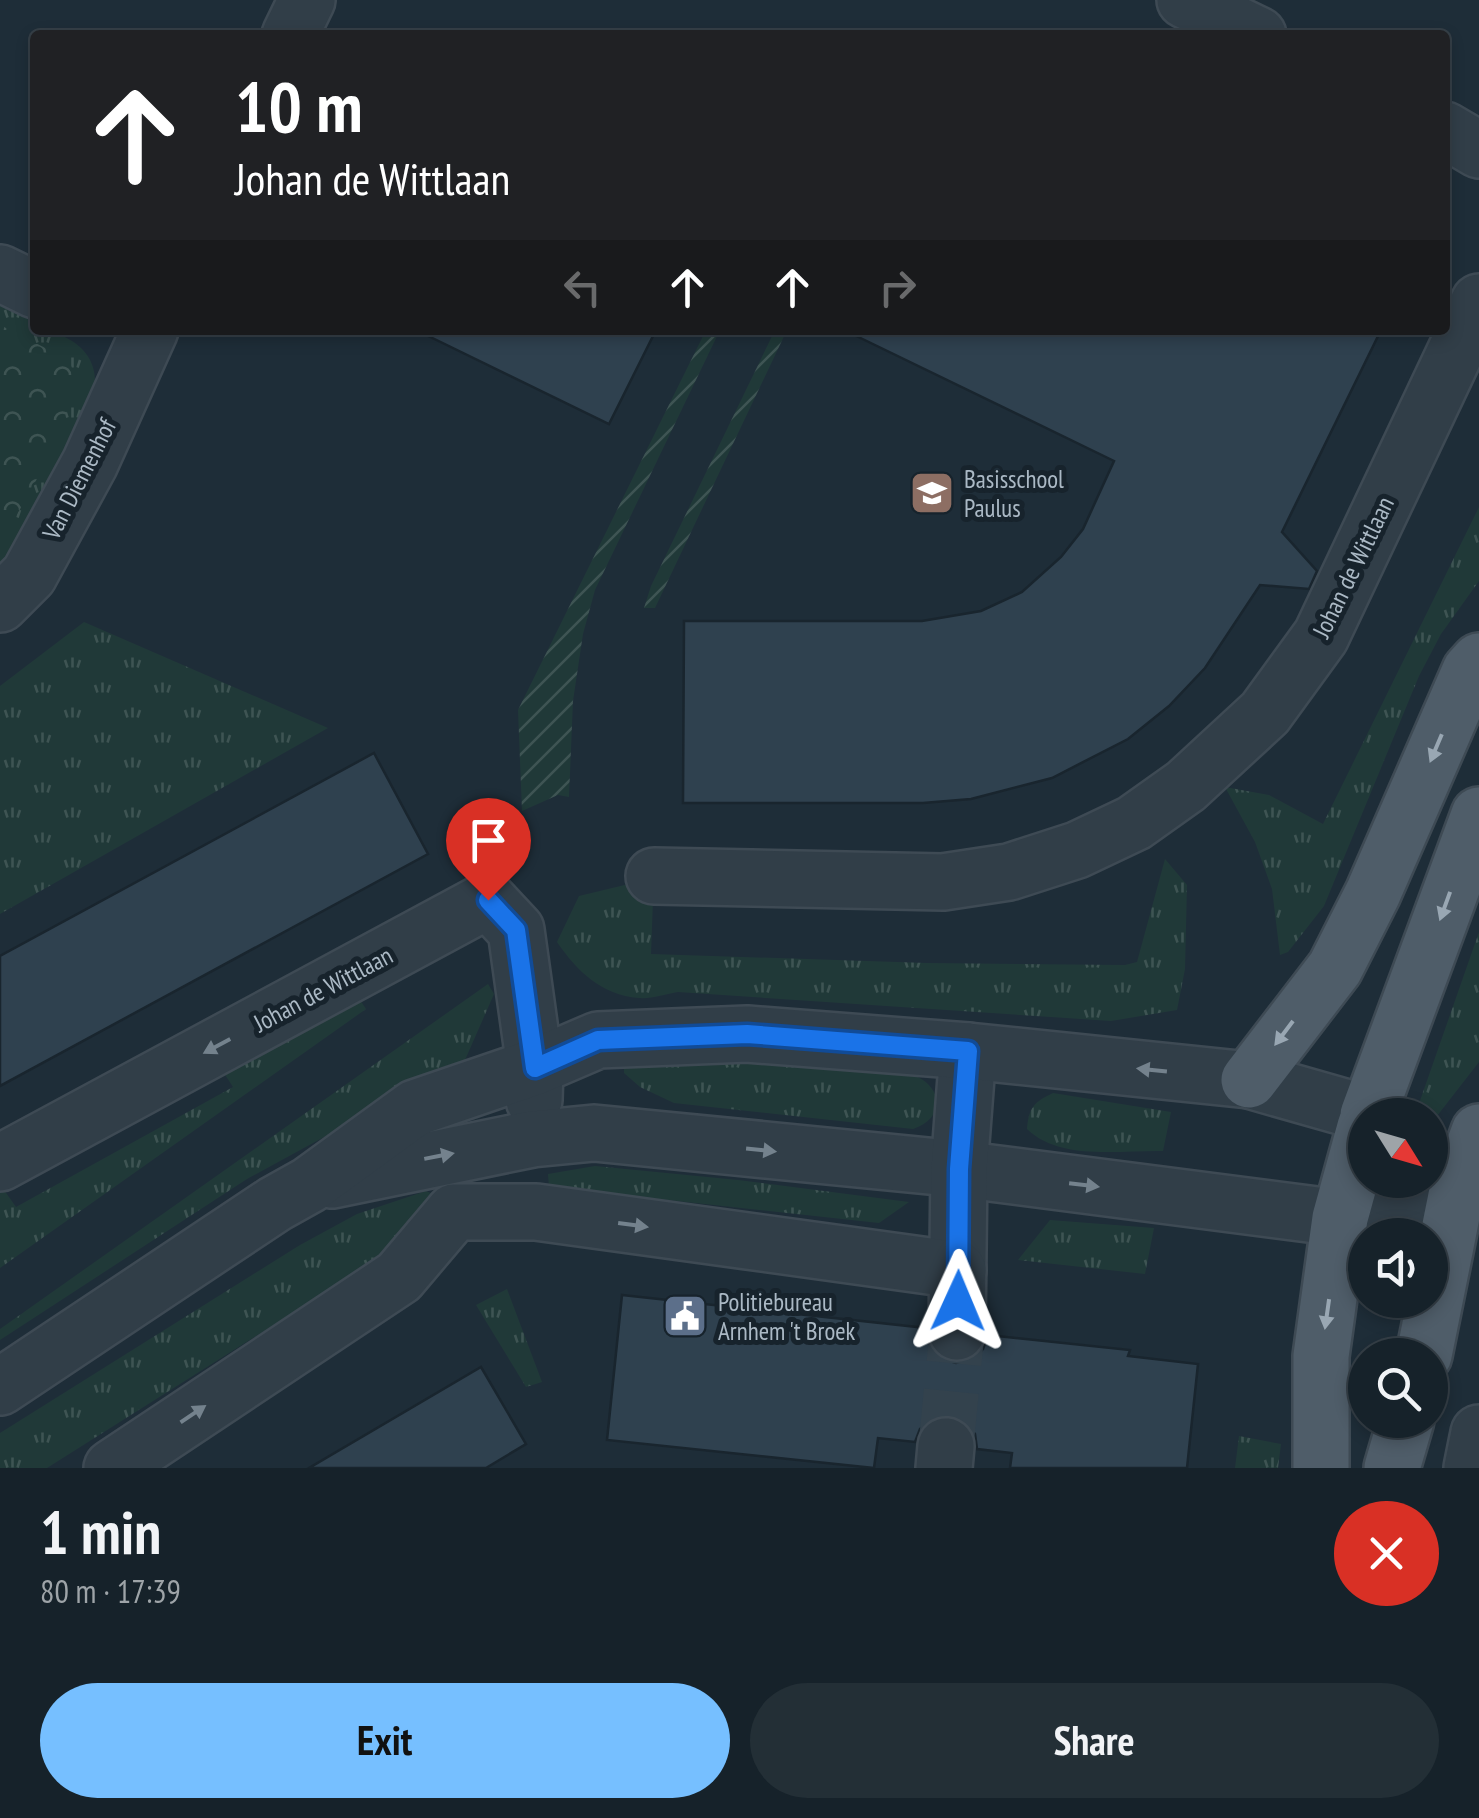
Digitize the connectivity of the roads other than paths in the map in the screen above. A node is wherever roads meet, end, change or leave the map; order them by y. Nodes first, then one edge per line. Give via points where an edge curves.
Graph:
1 (306, 0) edge
2 (1186, 0) edge
3 (292, 30) edge
4 (1248, 30) edge
5 (0, 273) edge
6 (30, 288) edge
7 (1479, 302) edge
8 (137, 335) edge
9 (0, 604) edge
10 (1479, 662) edge
11 (1479, 815) edge
12 (654, 876) dead end
13 (968, 1051) junction
14 (535, 1068) junction
15 (1249, 1080) junction
16 (1375, 1098) edge
17 (1348, 1112) edge
18 (1479, 1132) edge
19 (532, 1139) junction
20 (0, 1163) edge
21 (959, 1169) junction
22 (1448, 1171) edge
23 (309, 1185) junction
24 (1348, 1189) edge
25 (1390, 1198) edge
26 (1441, 1198) edge
27 (536, 1212) junction
28 (1340, 1218) junction
29 (958, 1270) junction
30 (957, 1332) tunnel mouth
31 (1426, 1338) edge
32 (0, 1387) edge
33 (1479, 1433) edge
34 (1401, 1438) edge
35 (112, 1468) edge
36 (1321, 1468) edge
37 (1392, 1468) edge
38 (1472, 1468) edge

1 - 3 street
2 - 4 street
5 - 6 street
7 - 12 street, Johan de Wittlaan via 1321,636 1264,714 1186,786 1134,823 1009,872 943,882
8 - 9 street, Van Diemenhof via 90,463 29,574
10 -> 15 main road via 1335,968
11 -> 16 main road
13 - 14 street via 747,1034 598,1040
15 -> 13 street
13 - 21 street
14 - 19 street, Johan de Wittlaan
14 -> 20 street, Johan de Wittlaan via 516,930 488,900
14 - 23 street via 415,1108
15 - 17 street
18 - 22 main road
19 -> 21 street via 594,1133
23 -> 19 street
19 - 27 street, Johan de Wittlaan
21 -> 28 street
21 - 29 street
23 - 32 street
24 - 28 main road
25 - 28 street
26 - 31 main road
27 -> 29 street
35 -> 27 street via 398,1276 454,1212
28 -> 36 main road via 1321,1356
29 - 30 street
33 - 38 street
34 - 37 main road

